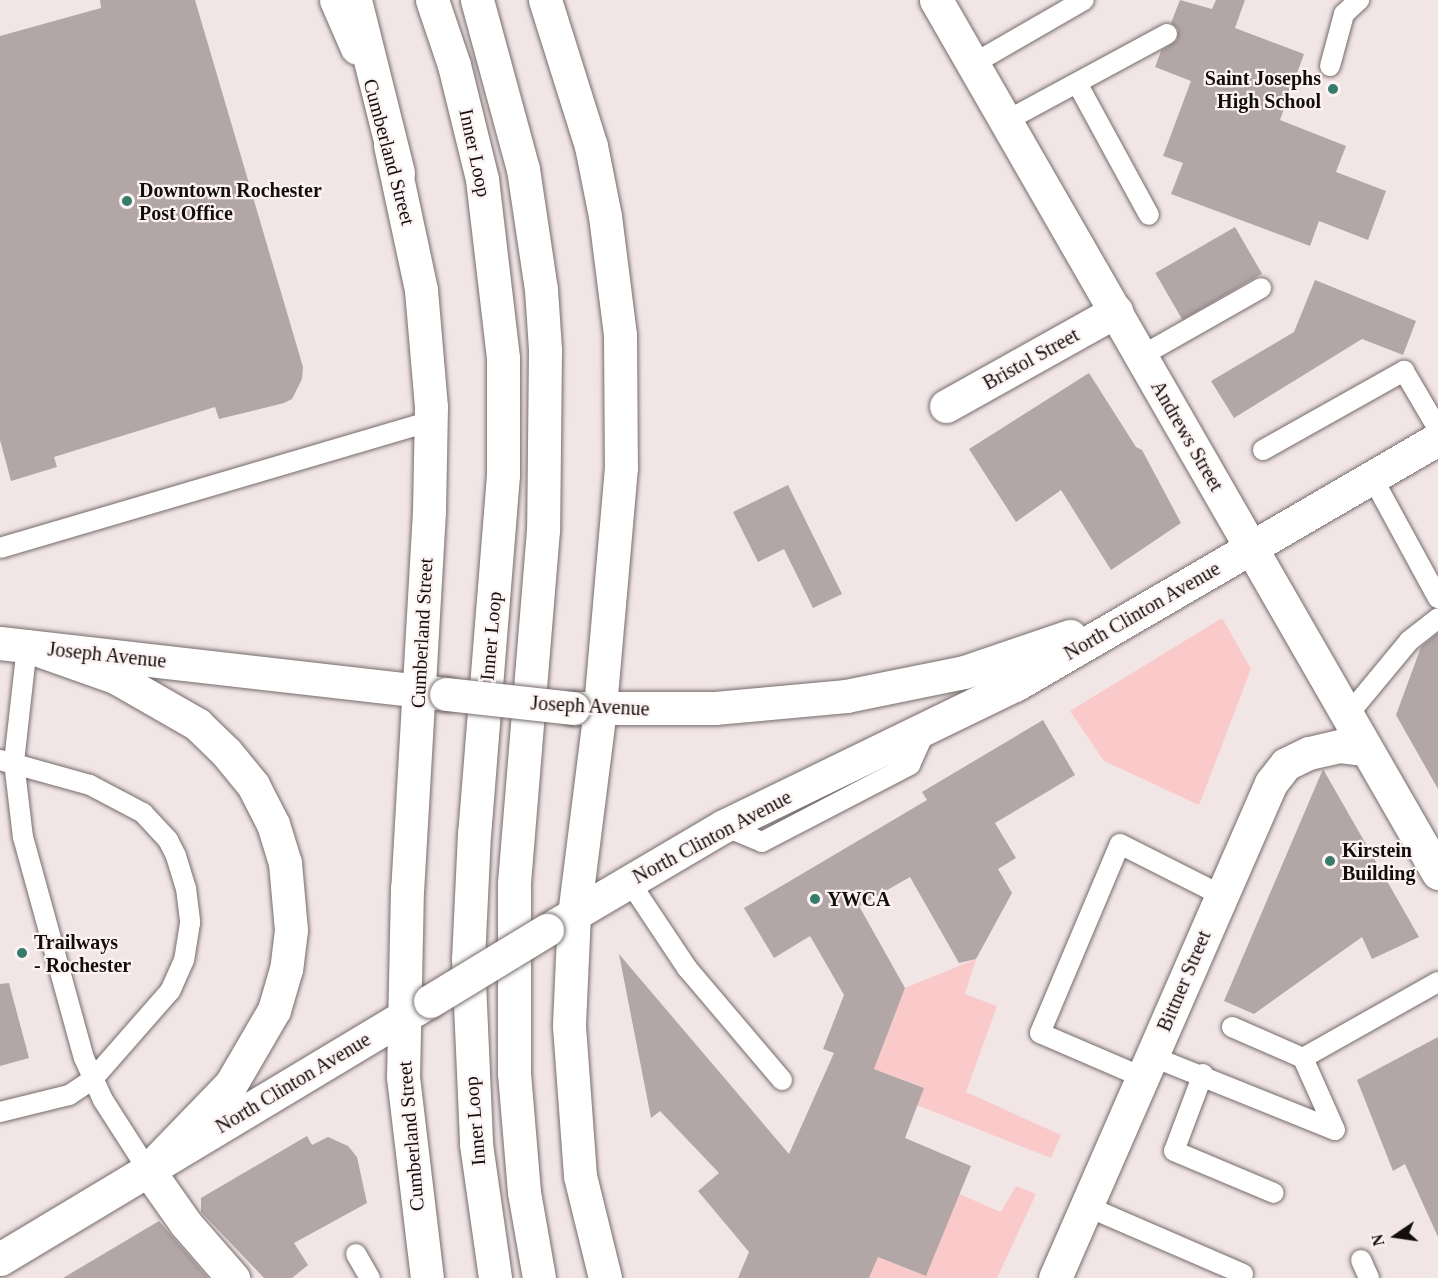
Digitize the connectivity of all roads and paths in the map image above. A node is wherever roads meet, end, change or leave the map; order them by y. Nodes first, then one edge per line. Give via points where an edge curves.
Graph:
1 (336, 0) edge
2 (355, 0) edge
3 (432, 0) edge
4 (477, 0) edge
5 (545, 0) edge
6 (936, 0) edge
7 (1084, 0) edge
8 (1359, 0) edge
9 (1167, 34) dead end
10 (973, 64) junction
11 (1330, 66) dead end
12 (1077, 84) junction
13 (1006, 121) junction
14 (398, 173) junction
15 (1149, 215) dead end
16 (1261, 288) dead end
17 (1116, 311) junction
18 (1141, 356) junction
19 (946, 406) dead end
20 (431, 421) junction
21 (1438, 429) edge
22 (1438, 439) edge
23 (1263, 450) dead end
24 (1372, 477) junction
25 (0, 548) edge
26 (1251, 548) junction
27 (1167, 598) junction
28 (1438, 598) edge
29 (1438, 618) edge
30 (14, 645) edge
31 (432, 692) junction
32 (587, 709) junction
33 (1347, 716) junction
34 (1365, 750) junction
35 (7, 761) edge
36 (1438, 873) edge
37 (629, 881) junction
38 (1221, 895) junction
39 (561, 922) junction
40 (1438, 982) edge
41 (417, 1009) junction
42 (1232, 1027) dead end
43 (1303, 1058) junction
44 (1146, 1067) junction
45 (1203, 1074) junction
46 (93, 1079) junction
47 (782, 1080) dead end
48 (0, 1112) edge
49 (148, 1170) junction
50 (1275, 1193) dead end
51 (1086, 1206) junction
52 (356, 1254) dead end
53 (0, 1259) edge
54 (1243, 1274) dead end
55 (233, 1278) edge
56 (370, 1278) edge
57 (427, 1278) edge
58 (495, 1278) edge
59 (539, 1278) edge
60 (604, 1278) edge
61 (1055, 1278) edge

1 - 14 main road, Cumberland Street via 368,77
2 - 14 main road
3 - 58 main road, Inner Loop via 457,76 482,179 503,358 503,485 474,832 468,958 476,1144
4 - 59 main road via 523,169 545,350 543,530 514,883 514,1073 524,1192
5 - 32 main road via 591,146 605,216 620,334 621,467
6 - 10 main road, Andrews Street
7 - 10 lane
8 - 11 lane via 1344,15
9 - 12 lane
10 - 13 main road, Andrews Street
12 - 13 lane
12 - 15 lane
13 - 17 main road, Andrews Street
14 - 20 main road, Cumberland Street via 421,290
16 - 18 lane
17 - 18 main road, Andrews Street
17 - 19 main road, Bristol Street
18 - 26 main road, Andrews Street
20 - 25 lane
20 - 31 main road, Cumberland Street
21 - 23 lane via 1404,371
22 - 24 main road, North Clinton Avenue
24 - 26 main road, North Clinton Avenue
24 - 28 lane
26 - 27 main road, North Clinton Avenue
26 - 33 main road, Andrews Street
27 - 32 main road, Joseph Avenue via 992,663 905,686 715,708
27 - 37 main road, North Clinton Avenue via 926,731 724,826
29 - 33 lane via 1409,641
30 - 31 main road, Joseph Avenue
30 - 35 lane
30 - 49 main road via 115,676 197,724 252,785 273,824 285,863 291,930 286,969 274,1010 231,1084
31 - 32 main road, Joseph Avenue, bridge
31 - 41 main road, Cumberland Street via 406,888
32 - 39 main road
33 - 34 main road, Andrews Street
34 - 36 main road, Andrews Street
34 - 38 main road, Bittner Street via 1340,746 1317,751 1278,772
35 - 46 lane via 23,837 80,1047
35 - 46 lane via 90,785 142,813 168,840 186,888 189,932 177,977 152,1017
37 - 39 main road, North Clinton Avenue
37 - 47 lane via 687,968
38 - 44 main road, Bittner Street
38 - 44 lane via 1120,844 1040,1033
39 - 41 main road, North Clinton Avenue, bridge
39 - 60 main road via 573,1120 580,1176
40 - 43 lane
41 - 49 main road, North Clinton Avenue
41 - 57 main road, Cumberland Street via 403,1077
42 - 43 lane
43 - 45 lane via 1335,1130
44 - 45 lane
44 - 51 main road, Bittner Street
45 - 50 lane via 1174,1151
46 - 48 lane via 69,1095
46 - 49 lane
49 - 53 main road, North Clinton Avenue
49 - 55 main road via 186,1224
51 - 54 lane
51 - 61 main road, Bittner Street
52 - 56 lane

